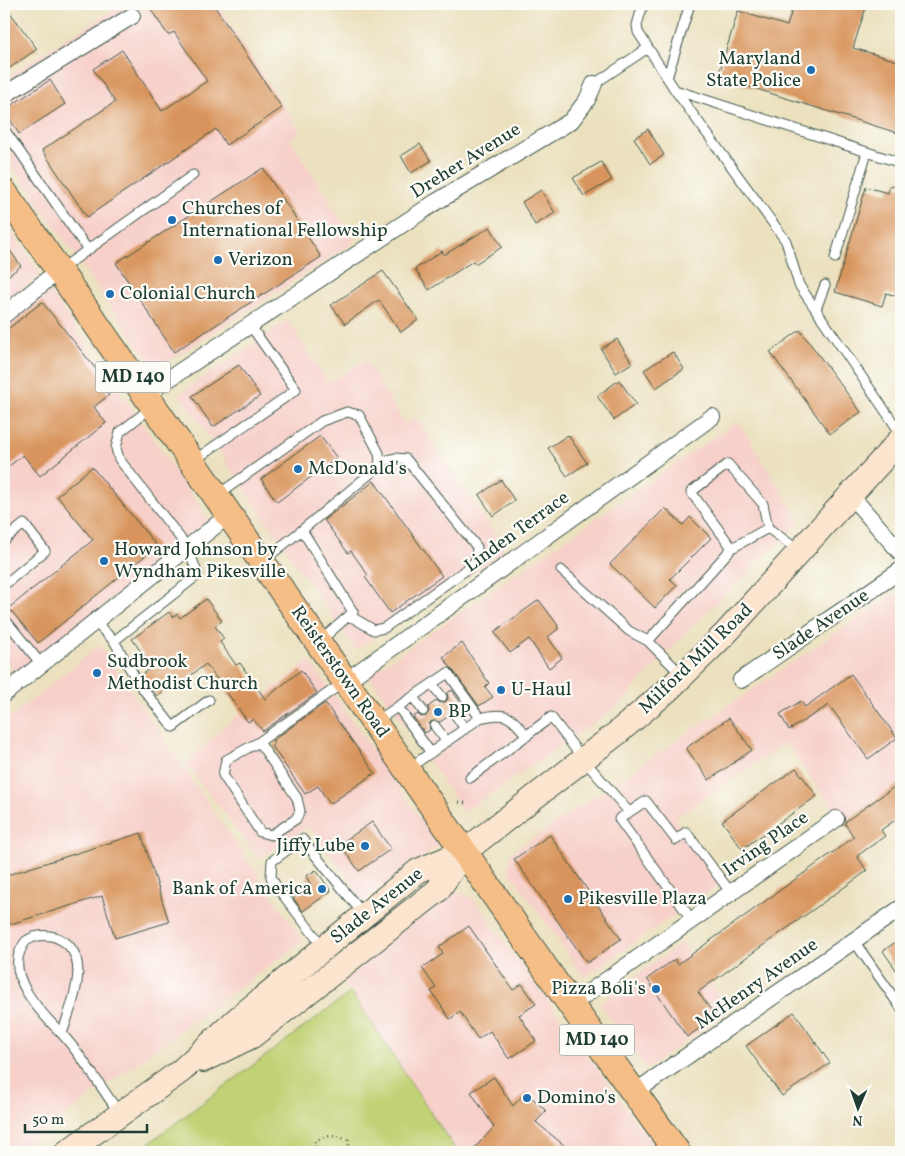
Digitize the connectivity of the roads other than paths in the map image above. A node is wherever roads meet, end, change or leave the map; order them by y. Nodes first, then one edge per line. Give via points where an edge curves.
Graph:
1 (644, 4) edge
2 (690, 4) edge
3 (132, 16) dead end
4 (648, 48) junction
5 (668, 78) junction
6 (594, 84) joint
7 (675, 90) junction
8 (4, 95) edge
9 (4, 129) edge
10 (867, 152) junction
11 (901, 163) edge
12 (193, 175) dead end
13 (4, 193) edge
14 (88, 250) junction
15 (835, 258) dead end
16 (59, 270) junction
17 (825, 285) dead end
18 (816, 309) junction
19 (4, 315) edge
20 (250, 325) junction
21 (150, 400) junction
22 (712, 416) dead end
23 (901, 434) edge
24 (901, 439) edge
25 (192, 461) junction
26 (379, 465) junction
27 (851, 496) junction
28 (224, 505) junction
29 (768, 528) junction
30 (302, 530) junction
31 (4, 540) edge
32 (188, 548) junction
33 (732, 548) junction
34 (800, 552) junction
35 (901, 553) edge
36 (263, 561) junction
37 (562, 570) dead end
38 (901, 570) edge
39 (4, 585) edge
40 (350, 616) junction
41 (4, 618) edge
42 (95, 622) junction
43 (114, 641) junction
44 (648, 641) junction
45 (319, 642) junction
46 (41, 664) junction
47 (682, 676) junction
48 (740, 680) dead end
49 (346, 681) junction
50 (432, 684) junction
51 (4, 694) edge
52 (412, 697) junction
53 (442, 697) dead end
54 (209, 700) dead end
55 (398, 708) junction
56 (423, 710) dead end
57 (454, 713) dead end
58 (480, 718) junction
59 (375, 722) junction
60 (435, 726) dead end
61 (466, 729) junction
62 (527, 736) junction
63 (259, 742) junction
64 (446, 742) junction
65 (431, 753) junction
66 (583, 759) junction
67 (408, 770) junction
68 (470, 778) dead end
69 (629, 812) junction
70 (836, 819) dead end
71 (464, 851) junction
72 (731, 892) junction
73 (901, 908) edge
74 (364, 915) junction
75 (692, 920) junction
76 (854, 941) junction
77 (324, 948) junction
78 (571, 1005) junction
79 (901, 1008) edge
80 (62, 1034) junction
81 (181, 1071) junction
82 (635, 1092) junction
83 (120, 1114) junction
84 (67, 1152) edge
85 (677, 1152) edge

1 - 4 lane via 637,25
2 - 5 lane
3 - 8 street
4 - 5 lane
4 - 6 lane
5 - 7 lane
6 - 20 street, Dreher Avenue via 588,100 571,120 436,202
7 - 10 lane
7 - 18 lane via 786,241 799,285
9 - 14 lane
10 - 11 lane
10 - 15 lane
12 - 14 lane
13 - 16 main road, Reisterstown Road / MD 140
14 - 16 lane
16 - 19 street
16 - 21 main road, Reisterstown Road / MD 140
17 - 18 lane
18 - 23 lane
20 - 21 street, Dreher Avenue
20 - 25 lane via 296,390
21 - 25 main road, Reisterstown Road / MD 140
21 - 32 lane via 120,432 116,448 120,459
22 - 49 street, Linden Terrace
24 - 27 main road, Milford Mill Road
25 - 28 main road, Reisterstown Road / MD 140
26 - 28 lane via 379,454 359,414 347,412 322,421
26 - 30 lane
26 - 40 lane via 395,458 406,459 477,547 476,560 470,568 384,628 374,630
27 - 34 main road, Milford Mill Road
27 - 35 street
28 - 32 street
28 - 36 main road, Reisterstown Road / MD 140
29 - 33 lane
29 - 33 lane via 763,504 728,464 690,492
29 - 34 lane
30 - 36 lane
30 - 40 lane via 352,612
31 - 39 lane via 24,524 45,551
32 - 42 street
32 - 43 lane via 198,576
33 - 44 lane
34 - 47 main road, Milford Mill Road
36 - 45 main road, Reisterstown Road / MD 140
37 - 44 lane via 629,631
38 - 48 street, Slade Avenue
40 - 45 lane
41 - 46 lane
42 - 43 lane
42 - 46 street
43 - 54 lane via 139,684 173,727
44 - 47 lane
45 - 49 main road, Reisterstown Road / MD 140
46 - 51 street
47 - 66 main road, Milford Mill Road
49 - 59 main road, Reisterstown Road / MD 140
49 - 63 lane
50 - 52 lane
50 - 53 lane
50 - 58 lane via 448,674
52 - 55 lane
52 - 56 lane
55 - 59 lane
55 - 65 lane
57 - 61 lane
58 - 61 lane
58 - 62 lane via 496,714 508,716
59 - 67 main road, Reisterstown Road / MD 140
60 - 64 lane
61 - 64 lane
62 - 66 lane via 551,717
62 - 68 lane
63 - 63 lane via 226,760 224,775 260,832 271,835 296,819 300,810 297,798
64 - 65 lane
65 - 67 lane
66 - 69 lane
66 - 71 main road, Milford Mill Road
67 - 71 main road, Reisterstown Road / MD 140
69 - 72 lane via 646,800 676,840 686,832
69 - 75 lane via 619,819
70 - 72 street, Irving Place
71 - 74 main road, Slade Avenue via 418,871
71 - 78 main road, Reisterstown Road / MD 140
71 - 81 main road, Slade Avenue via 437,891 350,961 252,1036
72 - 75 street, Irving Place
73 - 76 street, McHenry Avenue
74 - 77 main road, Slade Avenue
74 - 77 lane via 302,839 272,861 271,877 276,886
75 - 78 street, Irving Place
76 - 79 lane
76 - 82 street, McHenry Avenue
77 - 81 main road, Slade Avenue via 236,1020
78 - 82 main road, Reisterstown Road / MD 140
80 - 80 lane via 30,1007 12,977 10,967 15,952 36,935 63,940 77,958 77,988
80 - 83 lane
81 - 83 main road, Slade Avenue
82 - 85 main road, Reisterstown Road / MD 140
83 - 84 main road, Slade Avenue

